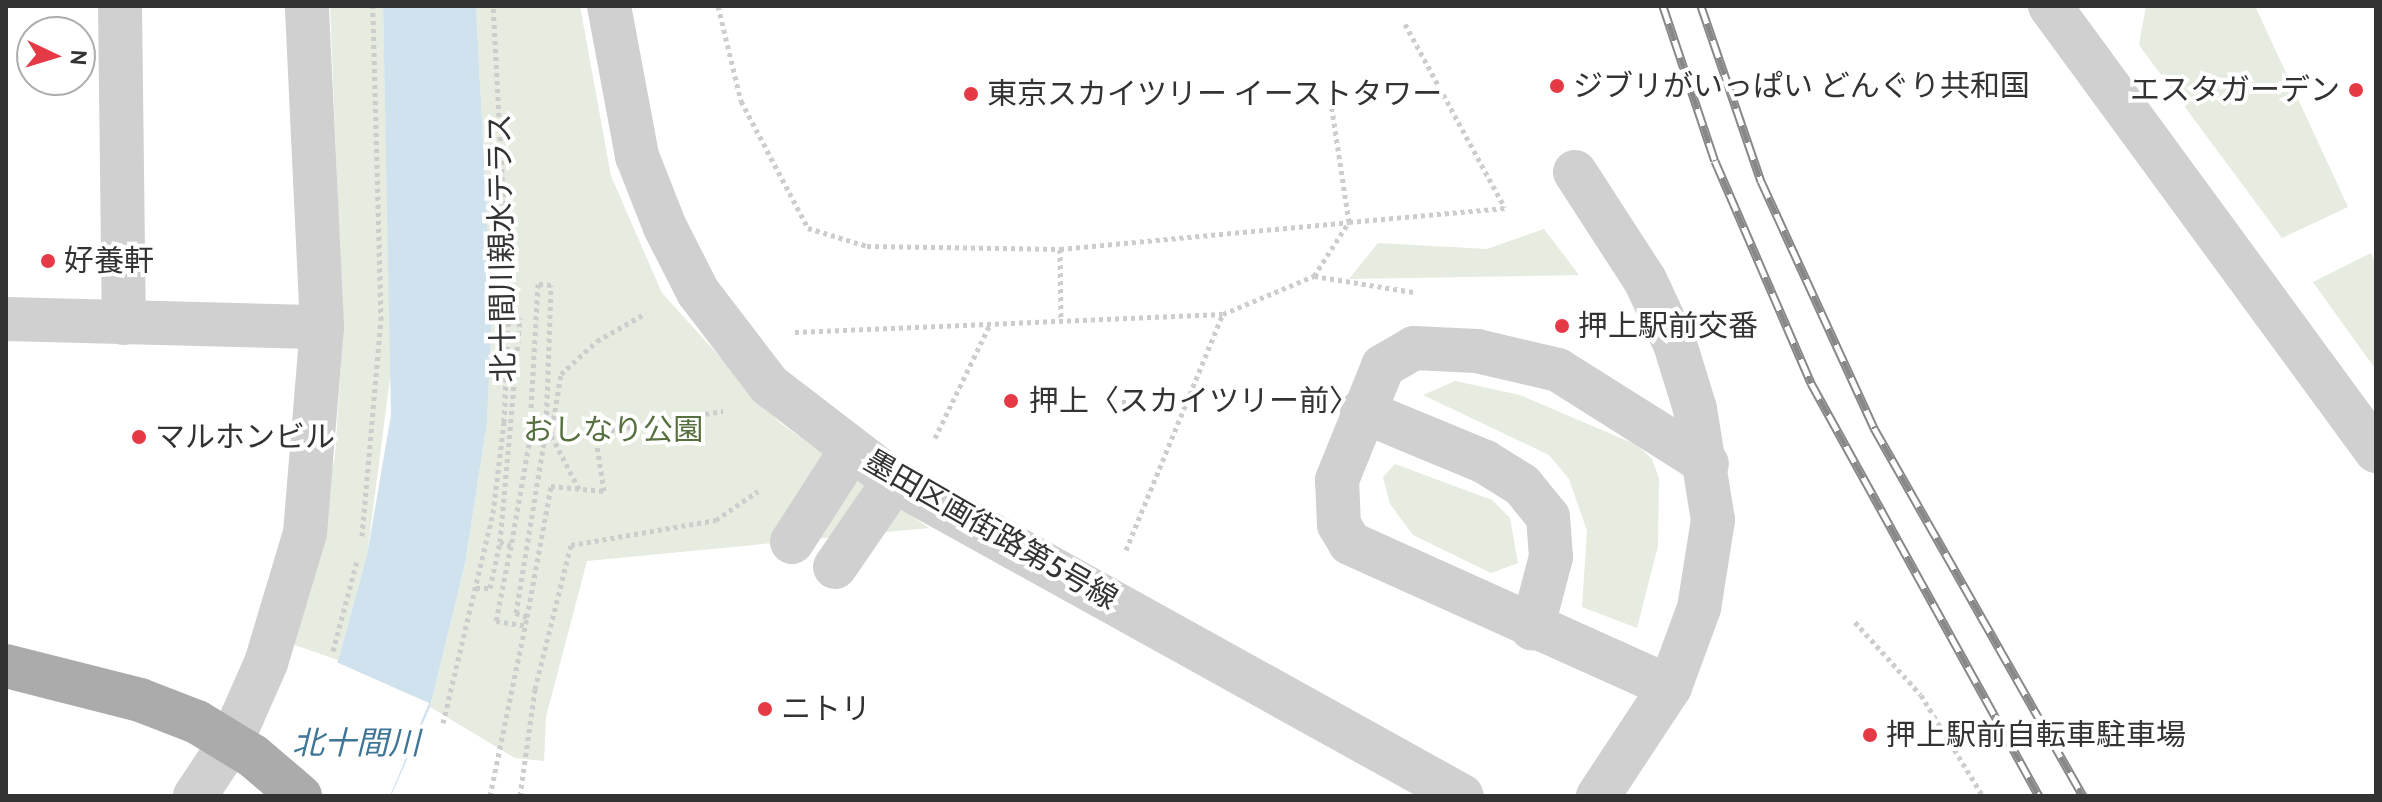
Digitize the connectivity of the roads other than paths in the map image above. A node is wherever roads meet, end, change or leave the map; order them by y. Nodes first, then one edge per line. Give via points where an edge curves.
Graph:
1 (120, 6) edge
2 (307, 6) edge
3 (609, 6) edge
4 (2050, 6) edge
5 (1575, 172) dead end
6 (6, 319) edge
7 (124, 323) junction
8 (322, 327) junction
9 (1362, 411) junction
10 (851, 450) junction
11 (2376, 451) edge
12 (1707, 464) junction
13 (894, 481) junction
14 (792, 542) dead end
15 (835, 567) dead end
16 (1532, 629) junction
17 (6, 666) edge
18 (1670, 687) junction
19 (242, 748) junction
20 (195, 796) edge
21 (300, 796) edge
22 (1462, 796) edge
23 (1598, 796) edge

1 - 7 street
2 - 8 street
3 - 10 street, 墨田区画街路第5号線 via 637,156 698,292 769,385
4 - 11 street
5 - 12 street via 1645,280 1669,331
6 - 7 street
7 - 8 street
8 - 19 street via 305,533
9 - 12 street via 1383,366 1398,352 1439,347 1558,370
9 - 16 street via 1485,462 1522,485 1548,517 1551,557
9 - 16 street via 1337,480 1339,525 1350,543
10 - 13 street, 墨田区画街路第5号線
10 - 14 street
12 - 18 street via 1709,568
13 - 15 street
13 - 22 street, 墨田区画街路第5号線
16 - 18 street
17 - 19 main road via 140,700
18 - 23 street
19 - 20 street
19 - 21 main road, bridge

